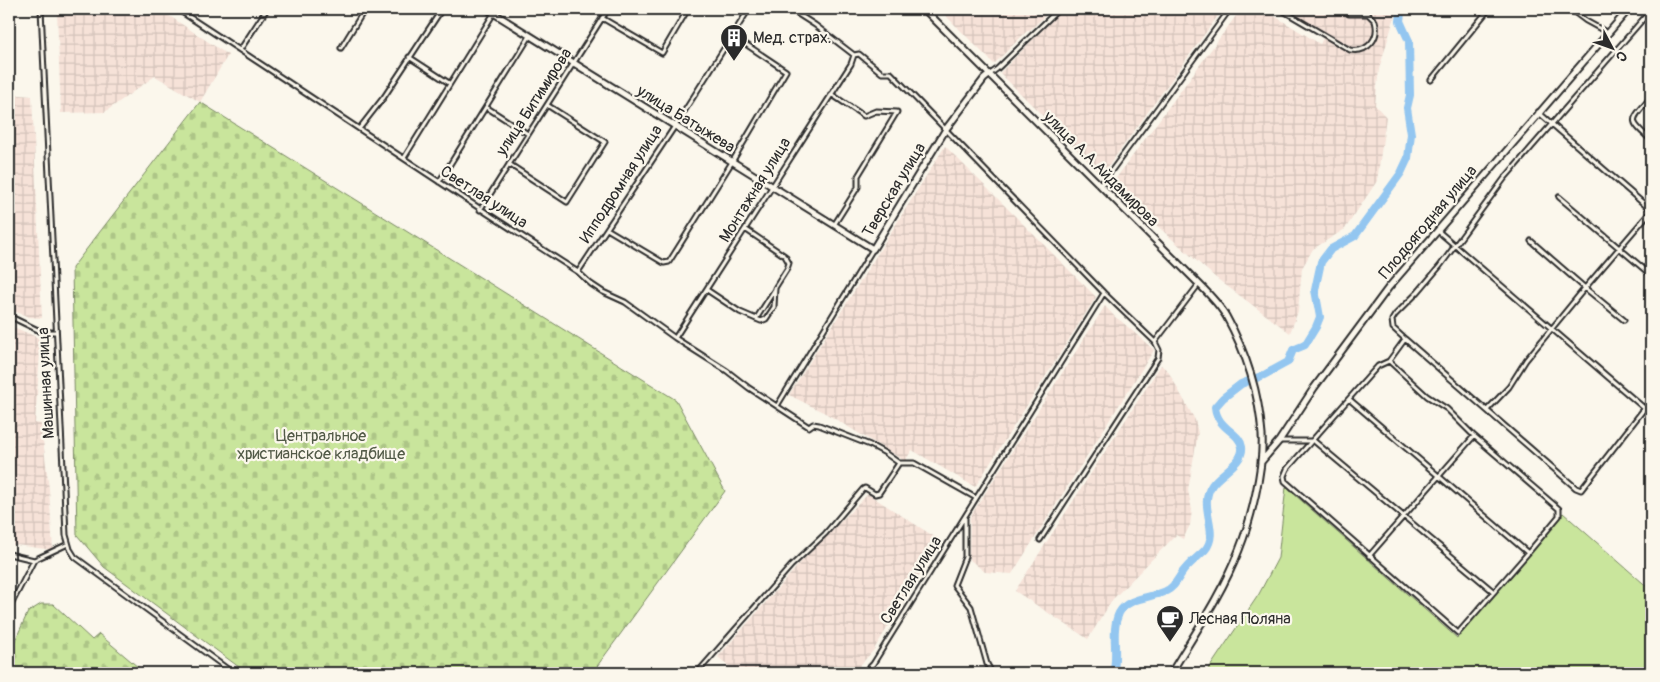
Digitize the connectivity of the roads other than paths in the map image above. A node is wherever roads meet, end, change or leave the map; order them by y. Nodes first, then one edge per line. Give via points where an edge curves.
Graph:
1 (41, 9) edge
2 (177, 9) edge
3 (267, 9) edge
4 (365, 9) edge
5 (442, 9) edge
6 (487, 9) edge
7 (598, 9) edge
8 (608, 9) edge
9 (688, 9) edge
10 (748, 9) edge
11 (790, 9) edge
12 (924, 9) edge
13 (1059, 9) edge
14 (1230, 9) edge
15 (1280, 9) edge
16 (1489, 9) edge
17 (1570, 9) edge
18 (1629, 9) edge
19 (1651, 10) edge
20 (494, 13) junction
21 (605, 14) junction
22 (1349, 14) dead end
23 (602, 18) junction
24 (1608, 33) junction
25 (732, 35) junction
26 (530, 36) junction
27 (341, 48) dead end
28 (240, 50) junction
29 (854, 55) junction
30 (409, 57) junction
31 (574, 63) junction
32 (989, 75) junction
33 (1431, 80) dead end
34 (449, 83) junction
35 (831, 94) junction
36 (1651, 97) edge
37 (547, 105) junction
38 (486, 107) junction
39 (1538, 112) junction
40 (1552, 125) junction
41 (675, 126) junction
42 (359, 129) junction
43 (946, 129) junction
44 (528, 134) junction
45 (1651, 140) edge
46 (404, 158) junction
47 (732, 162) junction
48 (509, 164) junction
49 (439, 182) junction
50 (1100, 186) junction
51 (773, 187) junction
52 (1559, 197) dead end
53 (480, 210) junction
54 (1651, 211) edge
55 (834, 225) junction
56 (606, 229) junction
57 (746, 229) junction
58 (1437, 230) junction
59 (1531, 241) dead end
60 (1455, 246) junction
61 (873, 248) junction
62 (1619, 249) junction
63 (578, 272) junction
64 (1651, 275) edge
65 (1200, 284) junction
66 (776, 288) junction
67 (1585, 288) junction
68 (707, 290) junction
69 (1104, 294) junction
70 (9, 316) edge
71 (756, 319) junction
72 (1624, 320) dead end
73 (1552, 330) junction
74 (56, 332) junction
75 (676, 338) junction
76 (1405, 339) junction
77 (1155, 342) junction
78 (1389, 361) junction
79 (1350, 399) junction
80 (1651, 400) edge
81 (777, 406) junction
82 (1644, 408) junction
83 (1487, 410) junction
84 (1474, 436) junction
85 (1278, 440) junction
86 (1314, 441) junction
87 (1260, 462) junction
88 (899, 463) junction
89 (1439, 476) junction
90 (976, 498) junction
91 (1404, 516) junction
92 (965, 517) junction
93 (1040, 540) dead end
94 (68, 544) junction
95 (1528, 553) junction
96 (9, 554) edge
97 (1369, 556) junction
98 (34, 560) junction
99 (1494, 592) junction
100 (9, 609) edge
101 (234, 673) edge
102 (697, 673) edge
103 (864, 673) edge
104 (992, 673) edge
105 (1171, 673) edge

1 - 74 street, Машинная улица
2 - 28 street, Светлая улица
3 - 28 street
4 - 27 street
5 - 30 street
6 - 20 street, улица Батыжева
7 - 21 street
8 - 21 street, улица Битимирова
9 - 23 street via 662,53
10 - 25 street, Ипподромная улица
11 - 29 street
12 - 32 street, улица А.А.Айдамирова
13 - 32 street, Тверская улица
14 - 50 street
15 - 22 street via 1350,50 1361,51 1375,37 1375,21 1368,14
16 - 33 street
17 - 24 street
18 - 24 street, Плодоягодная улица
19 - 40 street
20 - 26 street, улица Батыжева
20 - 34 street
21 - 23 street, улица Битимирова
23 - 31 street, улица Битимирова
24 - 39 street, Плодоягодная улица
25 - 41 street, Ипподромная улица
25 - 47 street via 786,71
26 - 31 street, улица Батыжева
26 - 38 street
28 - 42 street, Светлая улица
29 - 35 street, Монтажная улица
29 - 43 street via 859,54 882,73 891,73
30 - 34 street
30 - 42 street
31 - 37 street, улица Битимирова
31 - 41 street, улица Батыжева
32 - 43 street, Тверская улица
32 - 50 street, улица А.А.Айдамирова
34 - 46 street
35 - 51 street, Монтажная улица
35 - 55 street via 864,116 876,111 897,112 858,176 858,187
36 - 45 street via 1633,122
37 - 44 street, улица Битимирова
37 - 48 street via 606,142 566,202
38 - 44 street
38 - 49 street
39 - 40 street
39 - 58 street, Плодоягодная улица
40 - 54 street
40 - 60 street via 1504,179
41 - 47 street, улица Батыжева
41 - 56 street, Ипподромная улица
42 - 46 street, Светлая улица
43 - 61 street, Тверская улица
43 - 69 street
44 - 48 street, улица Битимирова
46 - 49 street, Светлая улица
47 - 51 street, улица Батыжева
47 - 56 street via 666,264
48 - 53 street, улица Битимирова
49 - 53 street, Светлая улица
50 - 65 street, улица А.А.Айдамирова
51 - 55 street, улица Батыжева
51 - 57 street, Монтажная улица
52 - 62 street
53 - 63 street, Светлая улица
54 - 62 street
55 - 61 street, улица Батыжева
56 - 63 street, Ипподромная улица
57 - 66 street via 789,262
57 - 68 street, Монтажная улица
58 - 60 street
58 - 85 street, Плодоягодная улица via 1388,286
59 - 67 street
60 - 73 street
60 - 76 street via 1392,320 1393,328
61 - 81 street, Тверская улица
62 - 64 street
62 - 67 street
63 - 75 street, Светлая улица via 591,284 625,302
65 - 77 street
65 - 87 street, улица А.А.Айдамирова via 1226,316 1246,358 1262,436
66 - 71 street
66 - 71 street via 774,307 766,319
67 - 72 street
67 - 73 street
68 - 71 street
68 - 75 street, Монтажная улица
69 - 77 street
69 - 90 street, Светлая улица
70 - 74 street via 42,332
73 - 82 street
73 - 83 street via 1509,387
74 - 94 street, Машинная улица
75 - 81 street, Светлая улица
76 - 78 street
76 - 83 street
77 - 93 street via 1158,358
78 - 79 street via 1378,366
78 - 84 street
79 - 86 street
79 - 89 street
80 - 82 street
81 - 88 street, Светлая улица via 809,427 819,425 853,438
82 - 83 street via 1581,490
84 - 89 street
84 - 95 street via 1559,509 1559,516
85 - 86 street
85 - 87 street, Плодоягодная улица
86 - 91 street
86 - 97 street via 1288,470 1284,476 1286,481
87 - 105 street, улица А.А.Айдамирова via 1252,507 1239,550 1220,591
88 - 90 street via 914,462
88 - 102 street via 879,493 864,489
89 - 91 street
89 - 95 street
90 - 92 street, Светлая улица
91 - 97 street
91 - 99 street
92 - 103 street, Светлая улица via 873,664
92 - 104 street via 965,557 954,585 971,607
94 - 98 street
94 - 101 street via 78,559
95 - 99 street
96 - 98 street
97 - 99 street via 1458,633
98 - 100 street

